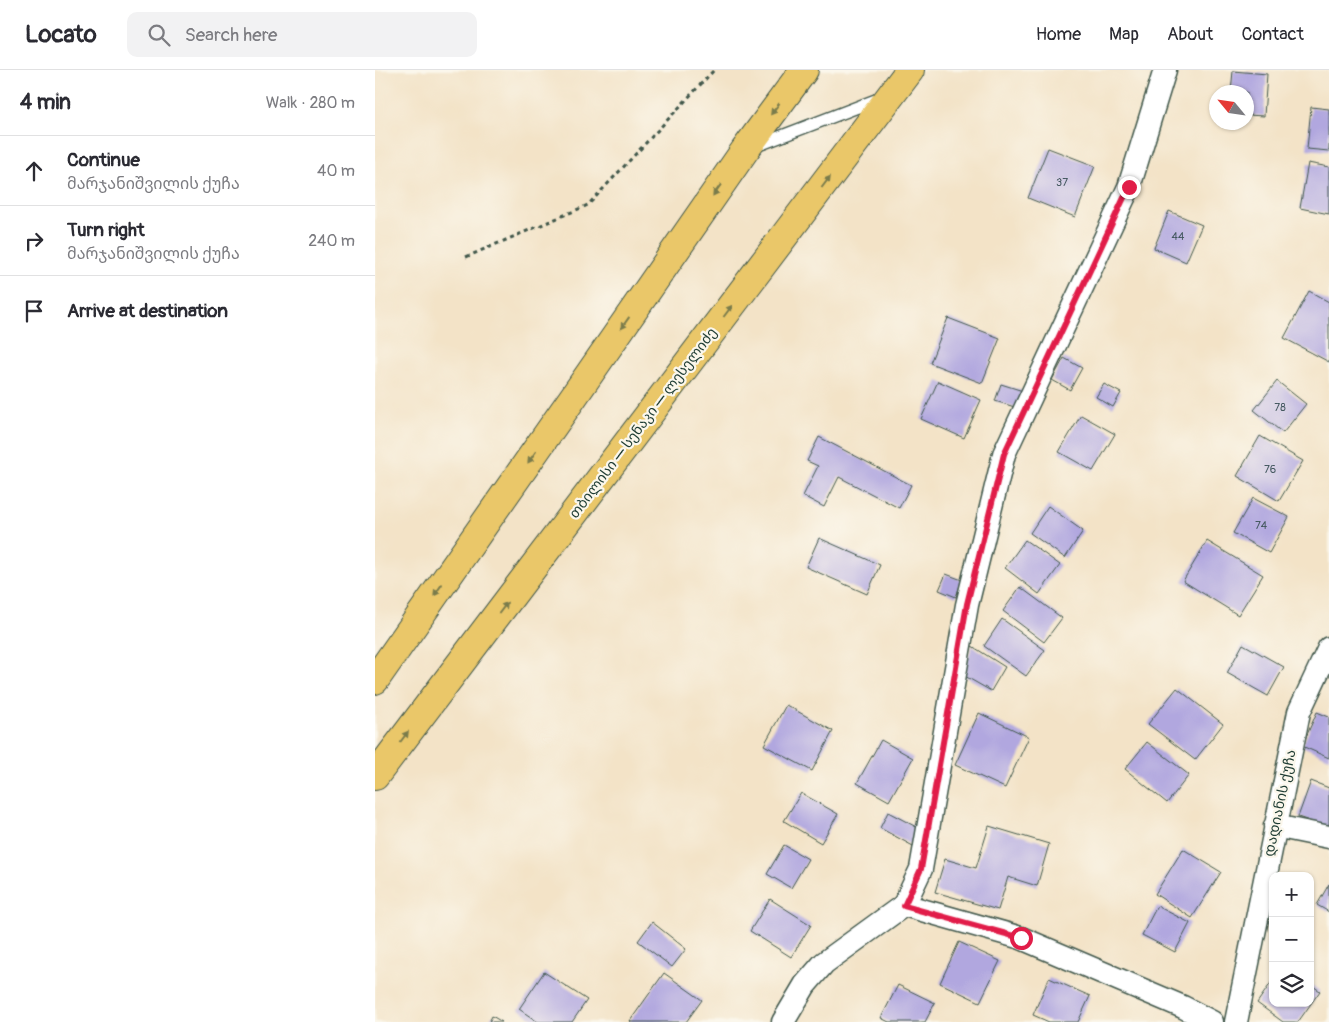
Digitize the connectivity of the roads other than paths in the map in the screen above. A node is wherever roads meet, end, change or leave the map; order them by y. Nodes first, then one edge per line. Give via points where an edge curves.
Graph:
1 (804, 70) edge
2 (910, 70) edge
3 (1165, 70) edge
4 (892, 94) junction
5 (745, 150) junction
6 (1329, 648) edge
7 (375, 680) edge
8 (375, 776) edge
9 (1275, 826) junction
10 (1329, 837) edge
11 (904, 906) junction
12 (783, 1022) edge
13 (1212, 1022) edge
14 (1236, 1022) edge

1 -> 5 highway
2 - 4 highway, თბილისი — სენაკი — ლესელიძე
3 - 11 street via 1129,187 1004,454 967,604 921,869
4 - 5 lane
8 -> 4 highway, თბილისი — სენაკი — ლესელიძე
5 -> 7 highway
6 - 9 street, დადიანის ქუჩა via 1299,712
9 - 10 street
9 - 14 street, დადიანის ქუჩა
11 - 12 street via 824,963 805,985
11 - 13 street via 1021,938

